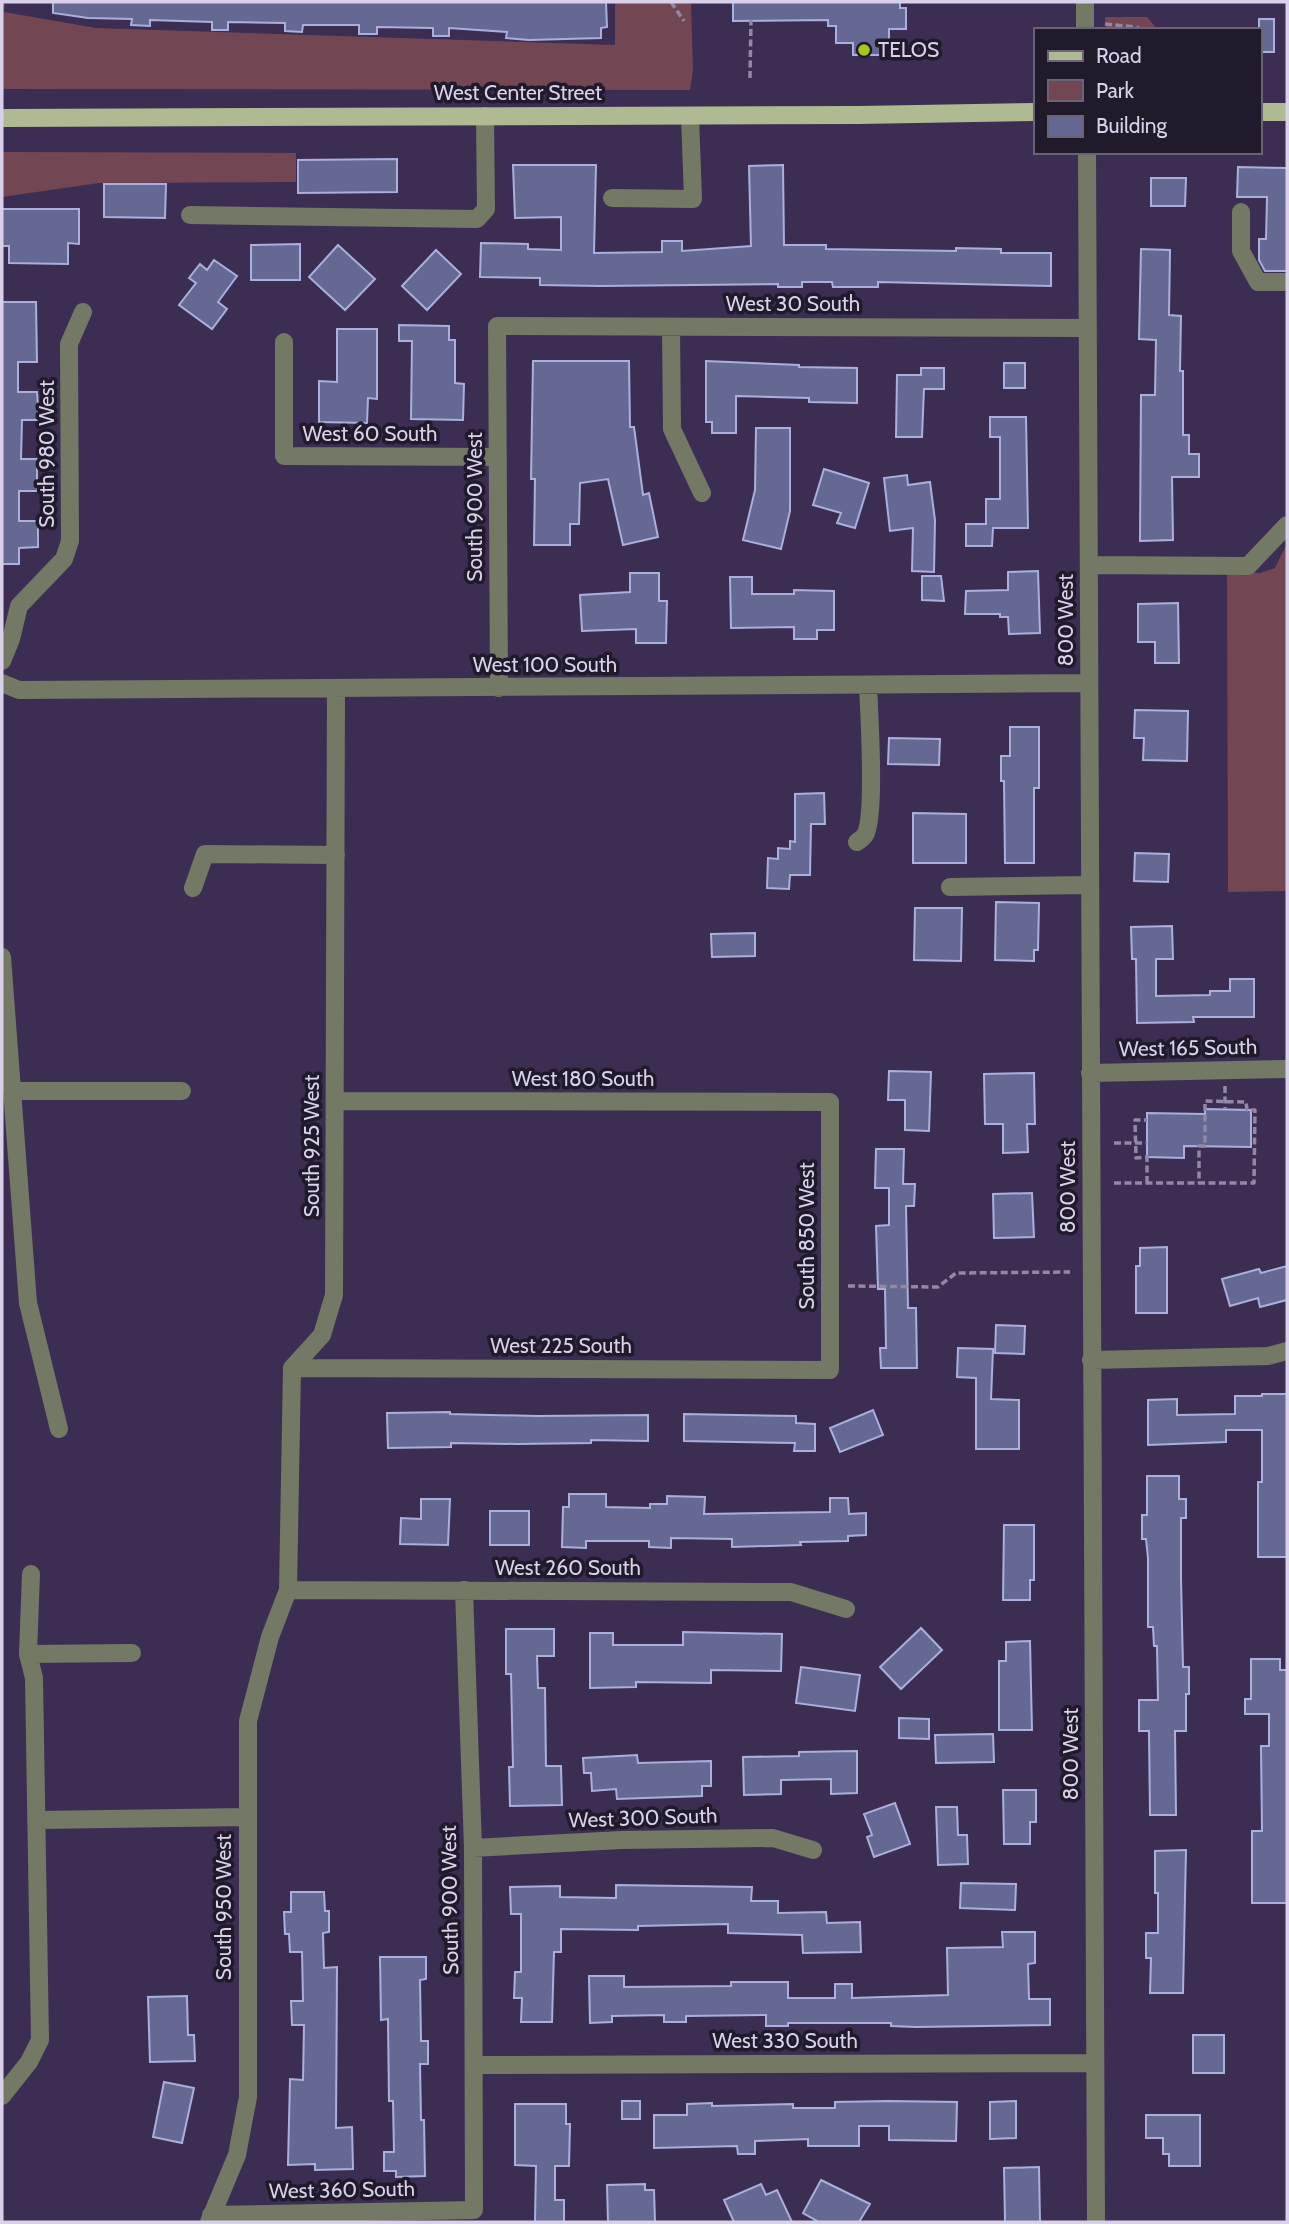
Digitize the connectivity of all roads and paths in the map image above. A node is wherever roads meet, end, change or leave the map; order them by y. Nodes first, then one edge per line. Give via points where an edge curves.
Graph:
1 (671, 2) edge
2 (1085, 2) edge
3 (751, 20) dead end
4 (684, 21) dead end
5 (1105, 24) dead end
6 (1085, 28) edge
7 (1138, 28) edge
8 (750, 78) dead end
9 (1034, 112) edge
10 (1261, 112) edge
11 (1287, 112) edge
12 (485, 116) junction
13 (690, 116) junction
14 (2, 118) edge
15 (1087, 154) edge
16 (612, 198) dead end
17 (1241, 212) dead end
18 (190, 215) dead end
19 (1287, 282) edge
20 (83, 312) dead end
21 (498, 326) joint
22 (671, 327) junction
23 (1088, 328) junction
24 (285, 342) dead end
25 (498, 457) junction
26 (702, 493) dead end
27 (1287, 525) edge
28 (1089, 565) junction
29 (2, 661) edge
30 (2, 683) edge
31 (1089, 683) junction
32 (868, 685) junction
33 (336, 688) junction
34 (499, 688) junction
35 (857, 842) dead end
36 (336, 855) junction
37 (1089, 885) junction
38 (950, 887) dead end
39 (193, 888) dead end
40 (2, 957) edge
41 (1287, 1069) edge
42 (1090, 1073) junction
43 (1224, 1084) dead end
44 (12, 1091) junction
45 (182, 1091) dead end
46 (335, 1101) junction
47 (1225, 1101) junction
48 (830, 1102) joint
49 (1225, 1110) dead end
50 (1147, 1120) dead end
51 (1114, 1143) dead end
52 (1135, 1143) junction
53 (1147, 1143) dead end
54 (1199, 1182) junction
55 (1114, 1183) dead end
56 (1147, 1183) junction
57 (1070, 1272) dead end
58 (848, 1286) dead end
59 (1287, 1351) edge
60 (1091, 1360) junction
61 (292, 1368) junction
62 (830, 1370) joint
63 (58, 1429) dead end
64 (31, 1574) dead end
65 (288, 1590) junction
66 (464, 1590) junction
67 (846, 1609) dead end
68 (132, 1653) dead end
69 (28, 1654) junction
70 (246, 1817) junction
71 (38, 1820) junction
72 (473, 1848) junction
73 (813, 1850) dead end
74 (1095, 2063) junction
75 (475, 2065) junction
76 (2, 2096) edge
77 (474, 2210) joint
78 (210, 2219) edge
79 (1096, 2222) edge

1 - 4 path
2 - 6 street
3 - 8 path
5 - 7 path
9 - 13 main road, West Center Street
10 - 11 main road
12 - 13 main road, West Center Street
12 - 14 main road, West Center Street
12 - 18 street via 486,209 477,219
13 - 16 street via 694,199
15 - 23 street, 800 West
17 - 19 street via 1241,251 1258,282
20 - 29 street, South 980 West via 69,344 70,541 64,559 19,606
21 - 22 street, West 30 South
21 - 25 street, South 900 West
22 - 23 street, West 30 South
22 - 26 street via 672,429
23 - 28 street, 800 West
24 - 25 street, West 60 South via 284,456
25 - 34 street, South 900 West
27 - 28 street via 1248,566
28 - 31 street, 800 West
30 - 33 street, West 100 South via 19,690
31 - 32 street, West 100 South
31 - 37 street, 800 West
32 - 34 street, West 100 South
32 - 35 street via 869,808 864,836
33 - 34 street, West 100 South
33 - 36 street, South 925 West
36 - 39 street via 205,853
36 - 46 street, South 925 West
37 - 38 street
37 - 42 street, 800 West
40 - 44 street
41 - 42 street, West 165 South
42 - 60 street, 800 West
43 - 47 path
44 - 45 street
44 - 63 street via 28,1303
46 - 48 street, West 180 South
46 - 61 street, South 925 West via 334,1295 322,1335
47 - 49 path
47 - 54 path via 1205,1101
47 - 54 path via 1246,1102 1247,1110 1255,1110 1254,1182
48 - 62 street, South 850 West
50 - 52 path via 1135,1120
51 - 52 path
52 - 53 path
52 - 56 path via 1136,1158 1147,1157
54 - 56 path
55 - 56 path
57 - 58 path via 956,1273 938,1287
59 - 60 street via 1268,1356
60 - 74 street, 800 West
61 - 62 street, West 225 South
61 - 65 street
64 - 69 street
65 - 66 street, West 260 South
65 - 70 street, South 950 West via 248,1721
66 - 67 street, West 260 South via 791,1592
66 - 72 street, South 900 West
68 - 69 street
69 - 71 street via 34,1678
70 - 71 street
70 - 78 street, South 950 West via 247,2097 237,2155
71 - 76 street via 40,2040
72 - 73 street, West 300 South via 773,1838
72 - 75 street, South 900 West
74 - 75 street, West 330 South
74 - 79 street, 800 West
75 - 77 street, South 900 West
77 - 78 street, West 360 South

